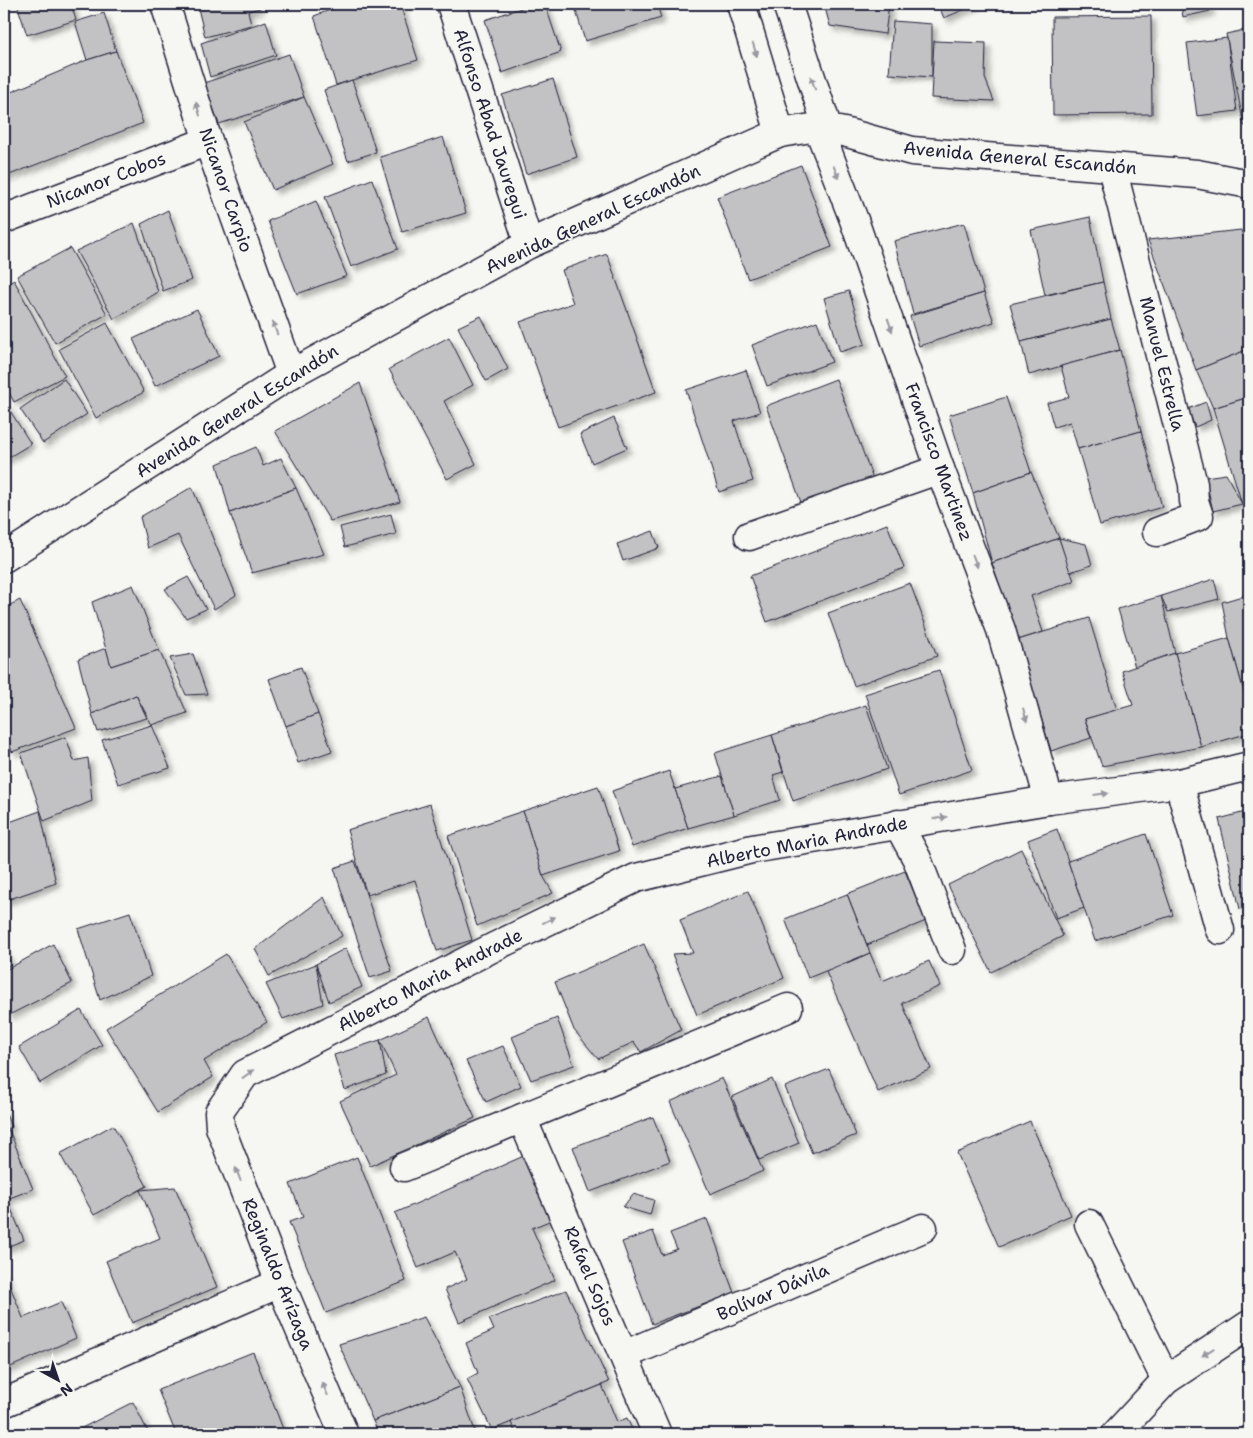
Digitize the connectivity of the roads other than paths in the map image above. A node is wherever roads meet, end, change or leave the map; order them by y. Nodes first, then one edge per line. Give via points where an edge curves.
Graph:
1 (165, 4) edge
2 (451, 4) edge
3 (741, 4) edge
4 (787, 4) edge
5 (823, 128) junction
6 (780, 133) junction
7 (208, 141) junction
8 (1112, 168) junction
9 (1249, 184) edge
10 (4, 219) edge
11 (529, 244) junction
12 (291, 374) junction
13 (940, 469) junction
14 (1157, 532) dead end
15 (749, 536) dead end
16 (4, 558) edge
17 (1249, 766) edge
18 (1179, 783) junction
19 (1049, 800) junction
20 (898, 824) junction
21 (1220, 930) dead end
22 (952, 950) dead end
23 (788, 1008) dead end
24 (220, 1112) joint
25 (522, 1118) junction
26 (404, 1167) dead end
27 (1089, 1224) dead end
28 (923, 1228) dead end
29 (280, 1283) junction
30 (1249, 1325) edge
31 (624, 1355) junction
32 (1166, 1380) junction
33 (4, 1403) edge
34 (344, 1434) edge
35 (658, 1434) edge
36 (1116, 1434) edge

7 -> 1 street, Nicanor Carpio
2 - 11 street, Alfonso Abad Jauregui
3 -> 6 street
5 -> 4 street, Francisco Martinez
5 - 6 street, Avenida General Escandón
5 - 8 street, Avenida General Escandón via 912,151
5 -> 13 street, Francisco Martinez
6 - 11 street, Avenida General Escandón
7 - 10 street, Nicanor Cobos
12 -> 7 street, Nicanor Carpio
8 - 9 street, Avenida General Escandón via 1197,174
8 - 14 street, Manuel Estrella via 1199,516
11 - 12 street, Avenida General Escandón
12 - 16 street, Avenida General Escandón
13 - 15 street
13 -> 19 street, Francisco Martinez via 1001,630
17 - 18 street, Alberto Maria Andrade
19 -> 18 street, Alberto Maria Andrade
18 - 21 street
20 -> 19 street, Alberto Maria Andrade
20 - 22 street via 918,859
24 -> 20 street, Alberto Maria Andrade via 245,1074 636,878 752,849
23 - 25 street
29 -> 24 street, Reginaldo Arízaga via 220,1127
25 - 26 street
25 - 31 street, Rafael Sojos
27 - 32 street
28 - 31 street, Bolívar Dávila
29 - 33 street
34 -> 29 street, Reginaldo Arízaga
30 -> 32 street
31 - 35 street, Rafael Sojos
32 - 36 street

